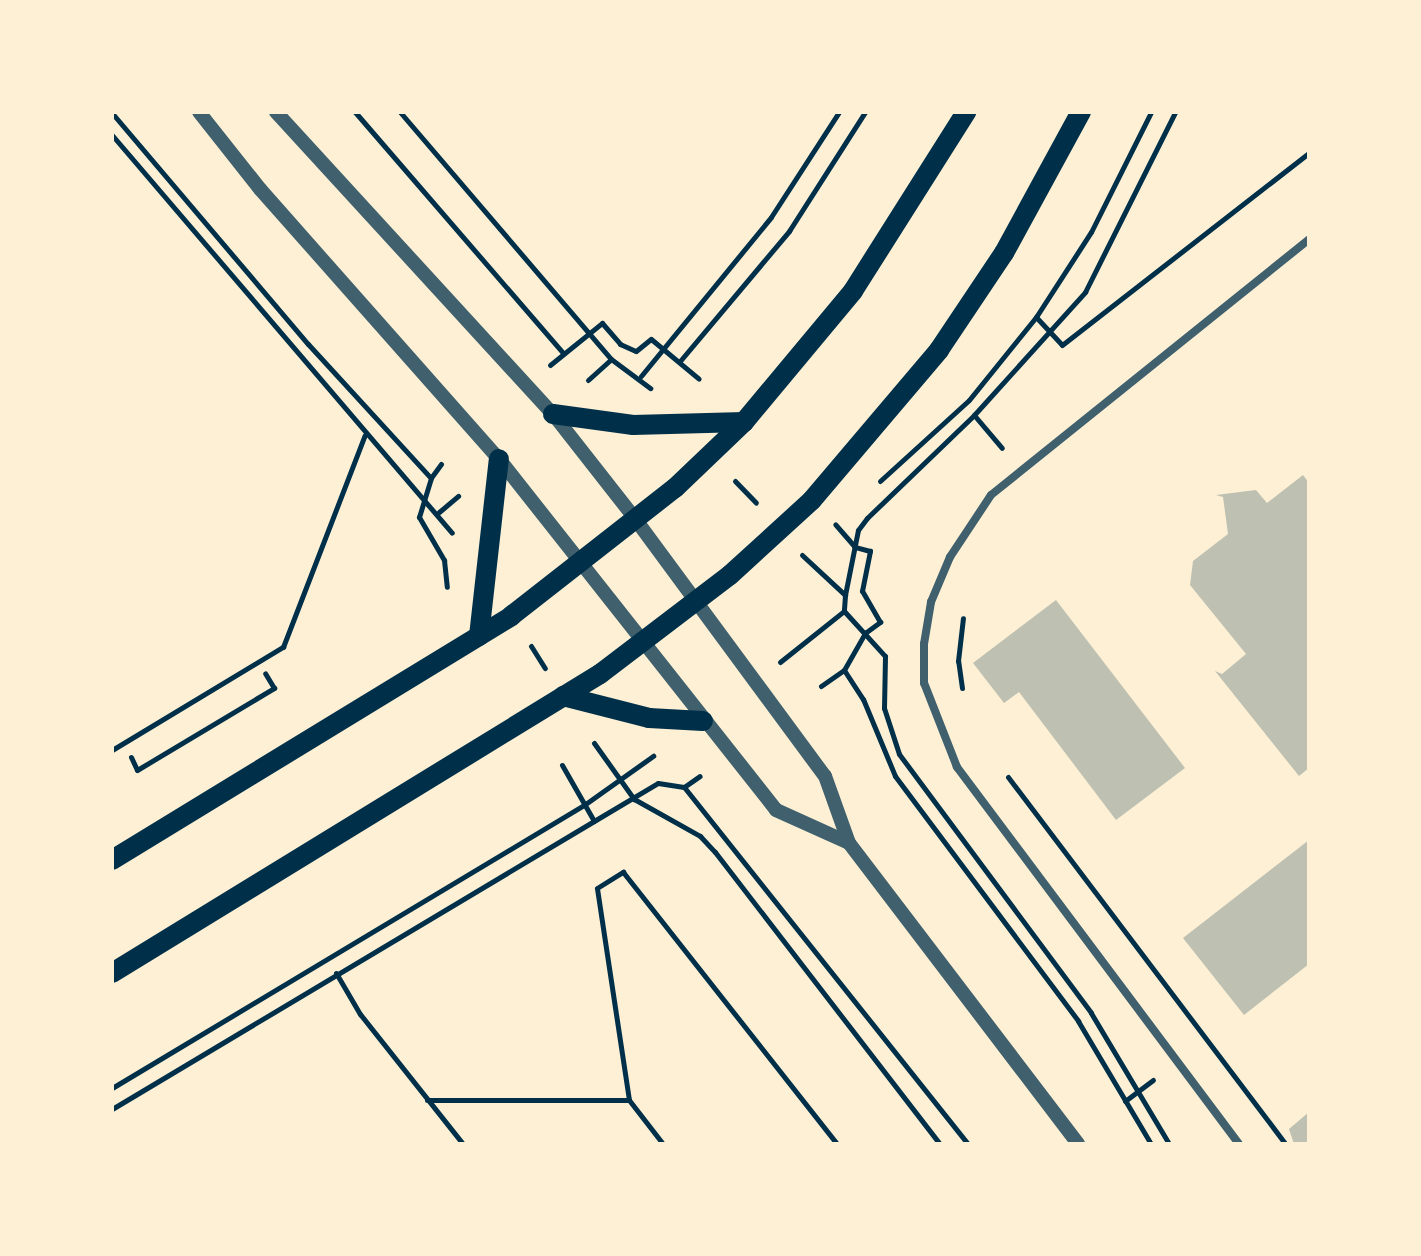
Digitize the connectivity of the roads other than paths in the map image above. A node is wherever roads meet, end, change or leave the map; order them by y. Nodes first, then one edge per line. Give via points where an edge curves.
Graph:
1 (199, 112) edge
2 (276, 112) edge
3 (966, 112) edge
4 (1081, 112) edge
5 (1309, 239) edge
6 (553, 414) junction
7 (744, 422) junction
8 (499, 459) junction
9 (636, 520) junction
10 (583, 562) junction
11 (695, 602) junction
12 (479, 636) junction
13 (643, 641) junction
14 (563, 696) junction
15 (703, 721) junction
16 (849, 843) junction
17 (112, 860) edge
18 (112, 973) edge
19 (1078, 1144) edge
20 (1239, 1144) edge

1 - 8 street via 260,189
2 - 6 street
3 - 7 main road via 853,291
4 - 11 main road via 1004,253 910,386 812,500
5 - 20 street via 1020,469 965,527 931,602 924,683 957,767
6 - 7 main road via 633,425
6 - 9 street
7 - 9 main road
8 - 10 street
8 - 12 main road
9 - 10 main road
9 - 11 street
10 - 12 main road
10 - 13 street
11 - 13 main road
11 - 16 street via 825,776
12 - 17 main road
13 - 14 main road
13 - 15 street
14 - 15 main road via 649,718
14 - 18 main road
15 - 16 street via 776,810
16 - 19 street

